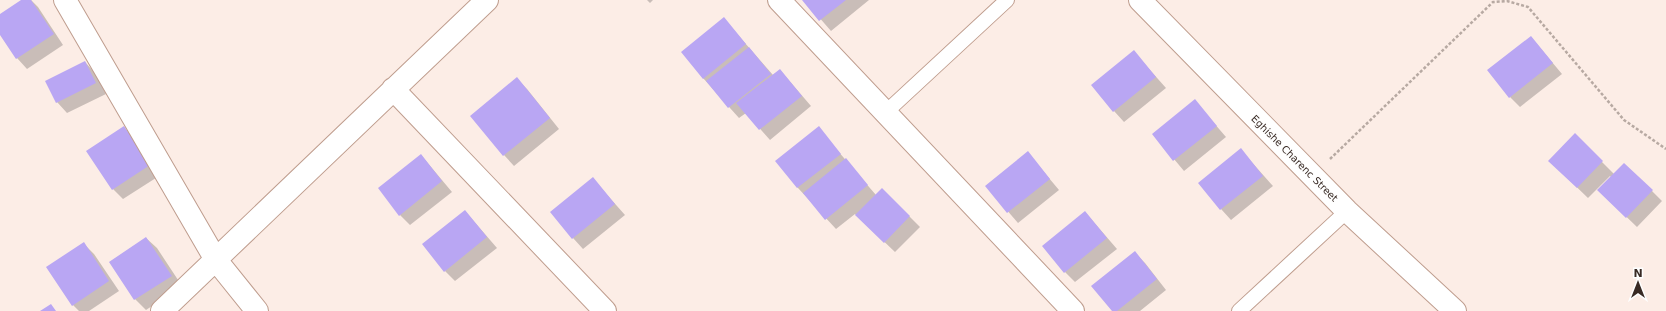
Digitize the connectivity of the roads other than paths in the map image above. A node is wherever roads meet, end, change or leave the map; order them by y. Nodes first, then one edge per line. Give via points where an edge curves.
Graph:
1 (66, 0) edge
2 (487, 0) edge
3 (779, 0) edge
4 (1007, 0) edge
5 (1140, 0) edge
6 (393, 89) junction
7 (885, 113) junction
8 (1347, 211) junction
9 (216, 260) junction
10 (162, 311) edge
11 (257, 311) edge
12 (605, 311) edge
13 (1073, 311) edge
14 (1239, 311) edge
15 (1455, 311) edge

1 - 9 street
2 - 6 street
3 - 7 street
4 - 7 lane
5 - 8 street, Eghishe Charenc Street
6 - 9 street
6 - 12 street
7 - 13 street
8 - 14 lane
8 - 15 street, Eghishe Charenc Street
9 - 10 street
9 - 11 street

